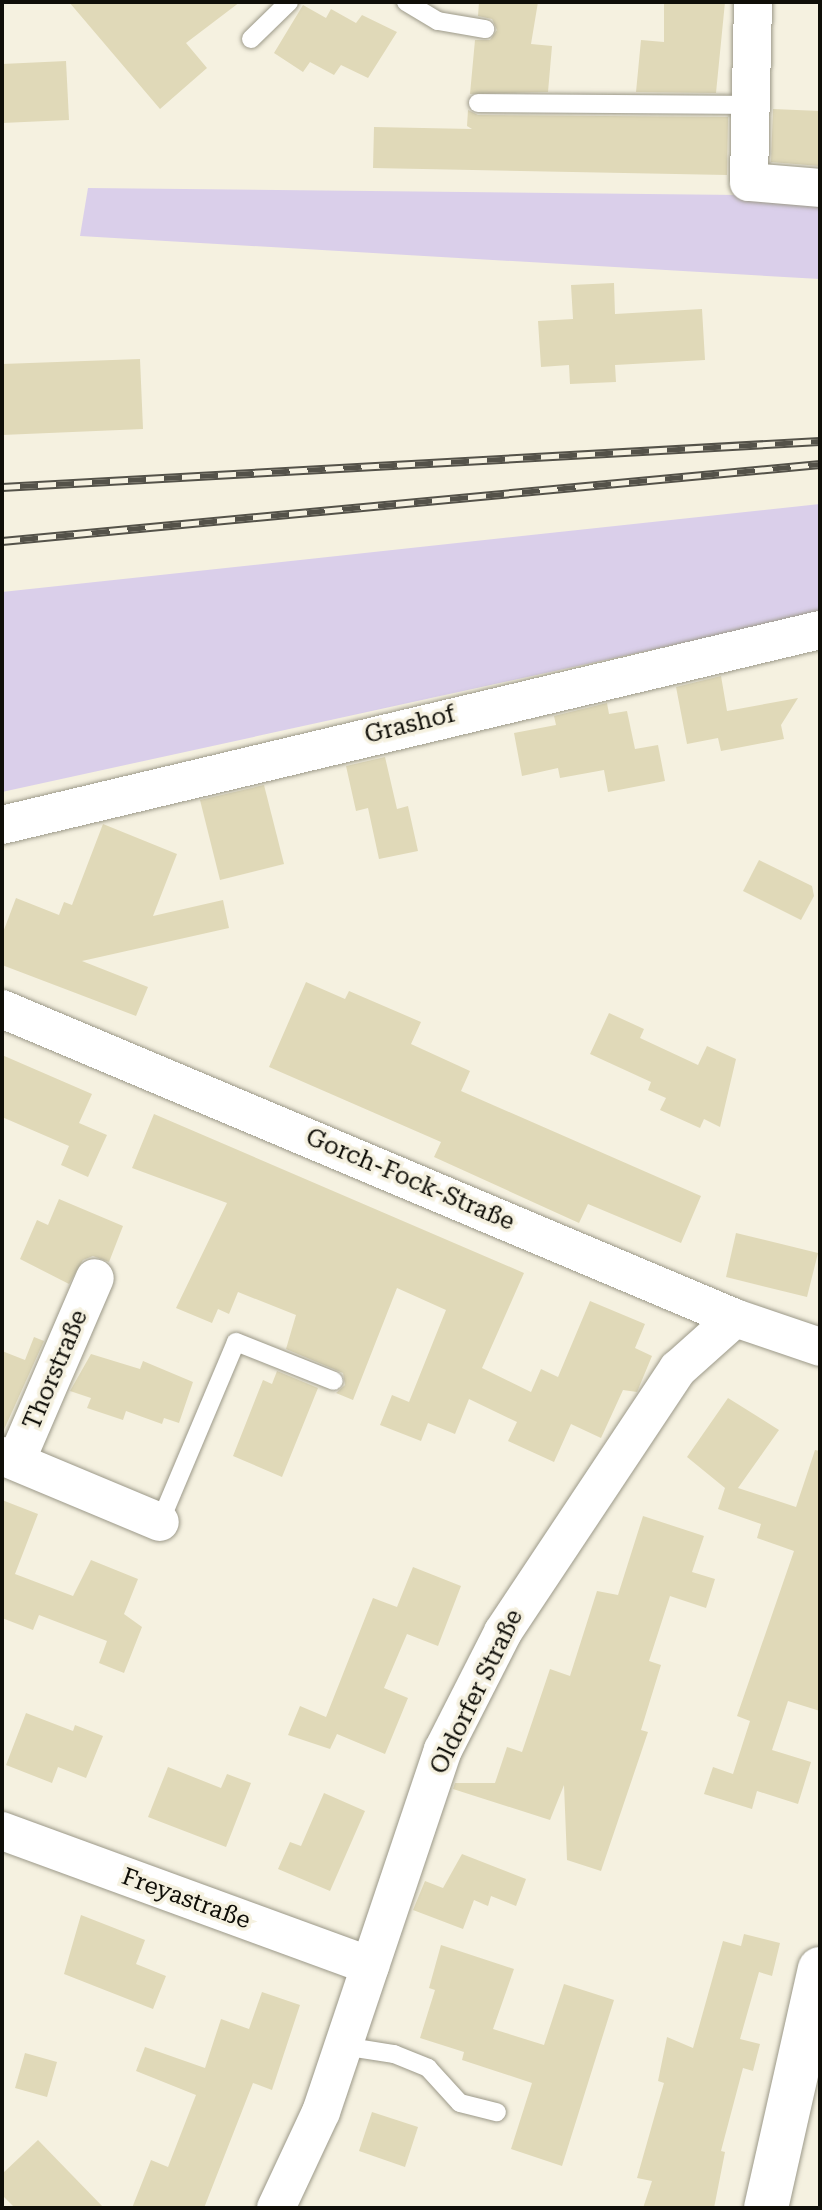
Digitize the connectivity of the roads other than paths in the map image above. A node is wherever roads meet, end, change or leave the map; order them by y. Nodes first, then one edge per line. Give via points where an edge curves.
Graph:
1 (289, 2) edge
2 (406, 2) edge
3 (753, 2) edge
4 (485, 29) dead end
5 (251, 39) dead end
6 (478, 103) dead end
7 (751, 105) junction
8 (820, 188) edge
9 (820, 630) edge
10 (2, 825) edge
11 (2, 1009) edge
12 (95, 1278) dead end
13 (735, 1318) junction
14 (820, 1347) edge
15 (334, 1381) dead end
16 (9, 1459) edge
17 (160, 1522) joint
18 (2, 1831) edge
19 (370, 1966) junction
20 (820, 1969) edge
21 (814, 2026) edge
22 (343, 2046) junction
23 (497, 2112) dead end
24 (276, 2208) edge
25 (766, 2208) edge

1 - 5 lane
2 - 4 lane via 438,21
3 - 7 street
6 - 7 lane
7 - 8 street via 749,182
9 - 10 street, Grashof
11 - 13 street, Gorch-Fock-Straße
12 - 16 street, Thorstraße
13 - 14 street, Gorch-Fock-Straße
13 - 19 street, Oldorfer Straße via 678,1369 503,1632 443,1750
15 - 17 lane via 236,1342
16 - 17 street, Thorstraße
18 - 19 street, Freyastraße
19 - 22 street, Oldorfer Straße
20 - 21 street
21 - 25 street
22 - 23 lane via 394,2054 428,2068 460,2103
22 - 24 street, Oldorfer Straße via 321,2112

